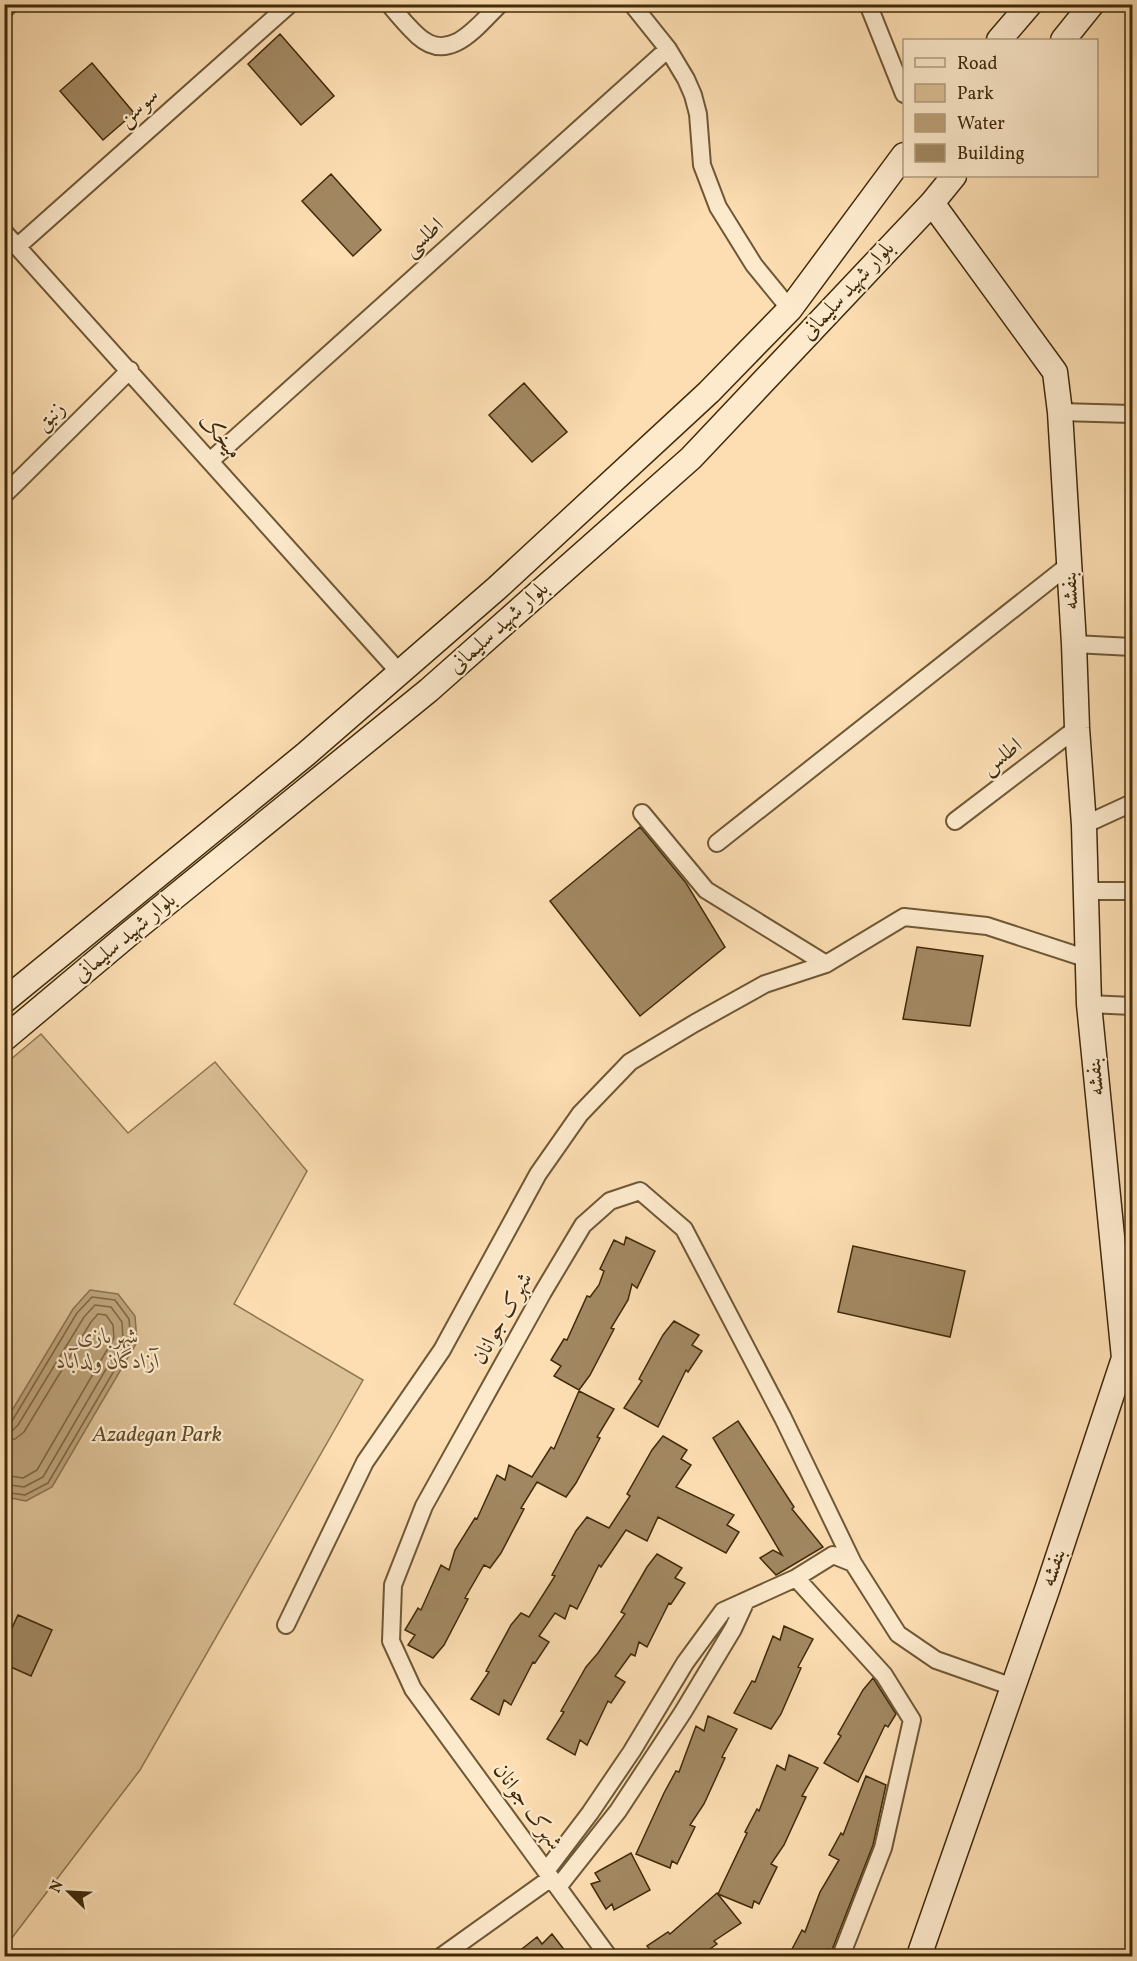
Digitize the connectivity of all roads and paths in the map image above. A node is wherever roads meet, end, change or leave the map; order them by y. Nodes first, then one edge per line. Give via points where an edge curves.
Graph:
1 (10, 4) edge
2 (290, 4) edge
3 (389, 4) edge
4 (500, 4) edge
5 (632, 4) edge
6 (868, 4) edge
7 (1030, 4) edge
8 (1092, 4) edge
9 (4, 10) edge
10 (1000, 39) edge
11 (1064, 39) edge
12 (668, 50) junction
13 (903, 92) edge
14 (903, 156) edge
15 (953, 177) edge
16 (932, 203) junction
17 (4, 232) edge
18 (18, 246) junction
19 (790, 309) junction
20 (130, 370) junction
21 (1060, 412) junction
22 (1132, 414) edge
23 (210, 461) junction
24 (4, 495) edge
25 (1070, 564) junction
26 (1074, 644) junction
27 (1132, 647) edge
28 (400, 673) junction
29 (1077, 728) junction
30 (1132, 802) edge
31 (642, 813) dead end
32 (955, 820) dead end
33 (1084, 825) junction
34 (717, 843) dead end
35 (1086, 891) junction
36 (1132, 891) edge
37 (1088, 959) junction
38 (826, 964) junction
39 (4, 1001) edge
40 (1089, 1004) junction
41 (1132, 1006) edge
42 (4, 1039) edge
43 (853, 1563) junction
44 (796, 1578) junction
45 (745, 1603) junction
46 (286, 1625) dead end
47 (674, 1682) junction
48 (1013, 1687) junction
49 (692, 1696) junction
50 (551, 1879) junction
51 (442, 1956) edge
52 (608, 1956) edge
53 (841, 1956) edge
54 (919, 1956) edge

1 - 9 street
2 - 18 street, سوسن
3 - 4 street via 420,38 448,47 462,41
5 - 12 street
6 - 13 street
7 - 10 main road
8 - 11 main road
12 - 19 street via 693,95 702,165 718,207 754,265
12 - 23 street, اطلسی
14 - 19 main road, بلوار شهید سلیمانی
15 - 16 main road, بلوار شهید سلیمانی
16 - 21 main road, بنفشه via 1055,372
16 - 42 main road, بلوار شهید سلیمانی via 691,458 429,690
17 - 18 street, میخک
18 - 20 street, میخک
19 - 28 main road, بلوار شهید سلیمانی via 709,392
20 - 23 street, میخک
20 - 24 street, زنبق
21 - 22 street
21 - 25 main road, بنفشه
23 - 28 street, میخک
25 - 26 main road, بنفشه
25 - 34 street
26 - 27 street
26 - 29 main road, بنفشه
28 - 39 main road, بلوار شهید سلیمانی
29 - 32 street, اطلس
29 - 33 main road, بنفشه
30 - 33 street
31 - 38 street via 706,890
33 - 35 main road, بنفشه
35 - 36 street
35 - 37 main road, بنفشه
37 - 38 street via 987,926 904,917
37 - 40 main road, بنفشه
38 - 46 street via 765,984 641,1054 580,1114 538,1174 442,1350 365,1462
40 - 41 street
40 - 48 main road, بنفشه via 1124,1358
43 - 44 street, شهرک جوانان via 833,1555
43 - 48 street, شهرک جوانان via 898,1634 936,1660
43 - 50 street, شهرک جوانان via 783,1418 684,1229 640,1191 610,1201 583,1226 543,1292 424,1506 393,1585 391,1641 413,1689
44 - 45 street, شهرک جوانان
44 - 53 street via 884,1675 912,1720 883,1848
45 - 47 street, شهرک جوانان via 723,1611
45 - 49 street, شهرک جوانان
47 - 49 street
47 - 50 street, شهرک جوانان
48 - 54 main road, بنفشه
49 - 50 street, شهرک جوانان via 618,1812
50 - 51 street, شهرک جوانان
50 - 52 street, شهرک جوانان

